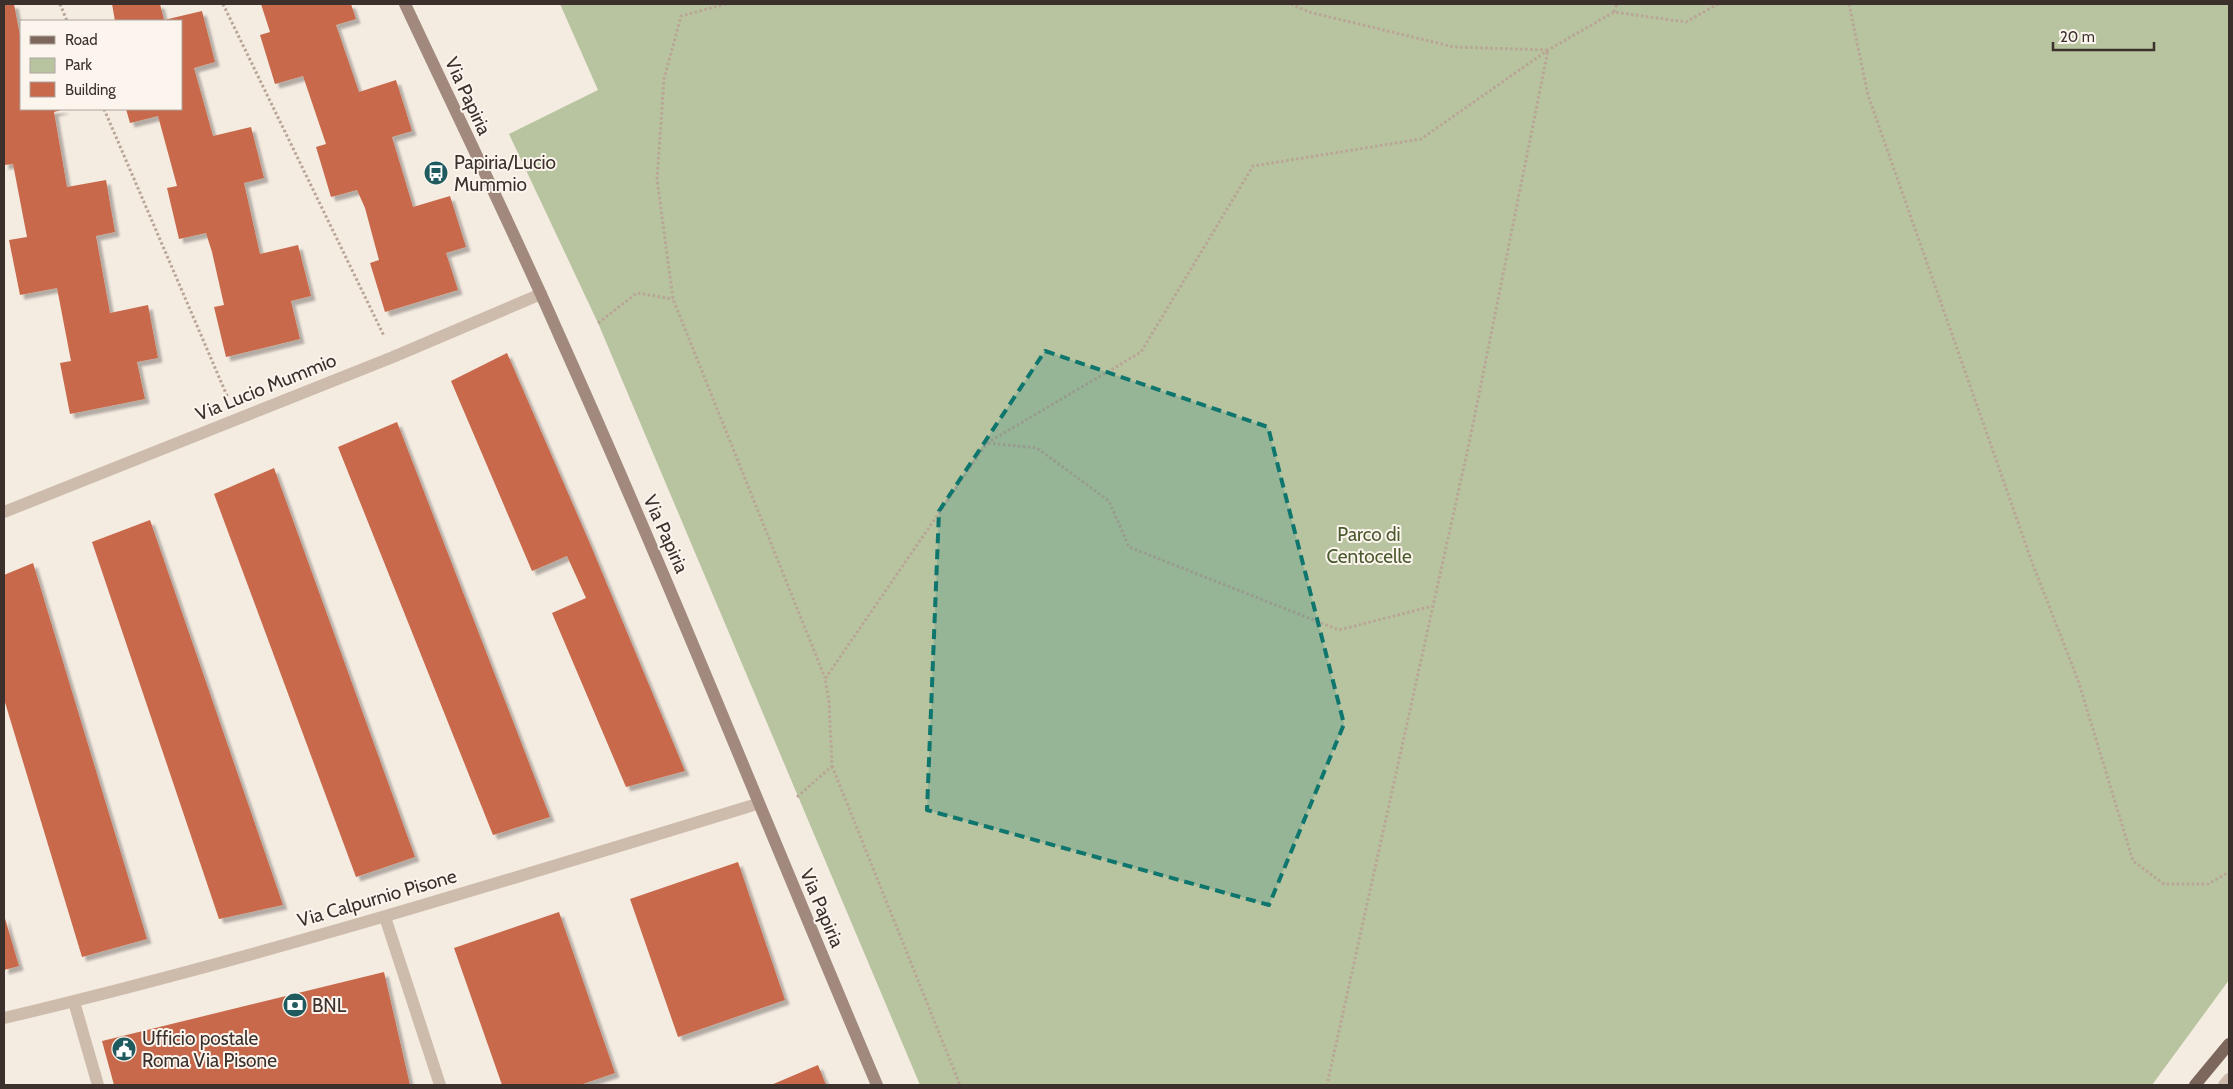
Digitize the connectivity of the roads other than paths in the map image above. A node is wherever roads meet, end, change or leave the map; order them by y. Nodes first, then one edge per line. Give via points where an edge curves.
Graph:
1 (405, 4) edge
2 (541, 294) junction
3 (4, 512) edge
4 (758, 804) junction
5 (385, 916) junction
6 (74, 1002) junction
7 (4, 1018) edge
8 (2229, 1044) edge
9 (2229, 1078) edge
10 (98, 1085) edge
11 (440, 1085) edge
12 (877, 1085) edge
13 (2195, 1085) edge
14 (2224, 1085) edge

1 - 2 street, Via Papiria
2 - 3 street, Via Lucio Mummio via 394,357
2 - 4 street, Via Papiria via 690,636
4 - 5 street, Via Calpurnio Pisone
4 - 12 street, Via Papiria
5 - 6 street, Via Calpurnio Pisone
5 - 11 street
6 - 7 street, Via Calpurnio Pisone
6 - 10 street
8 - 13 main road
9 - 14 street

